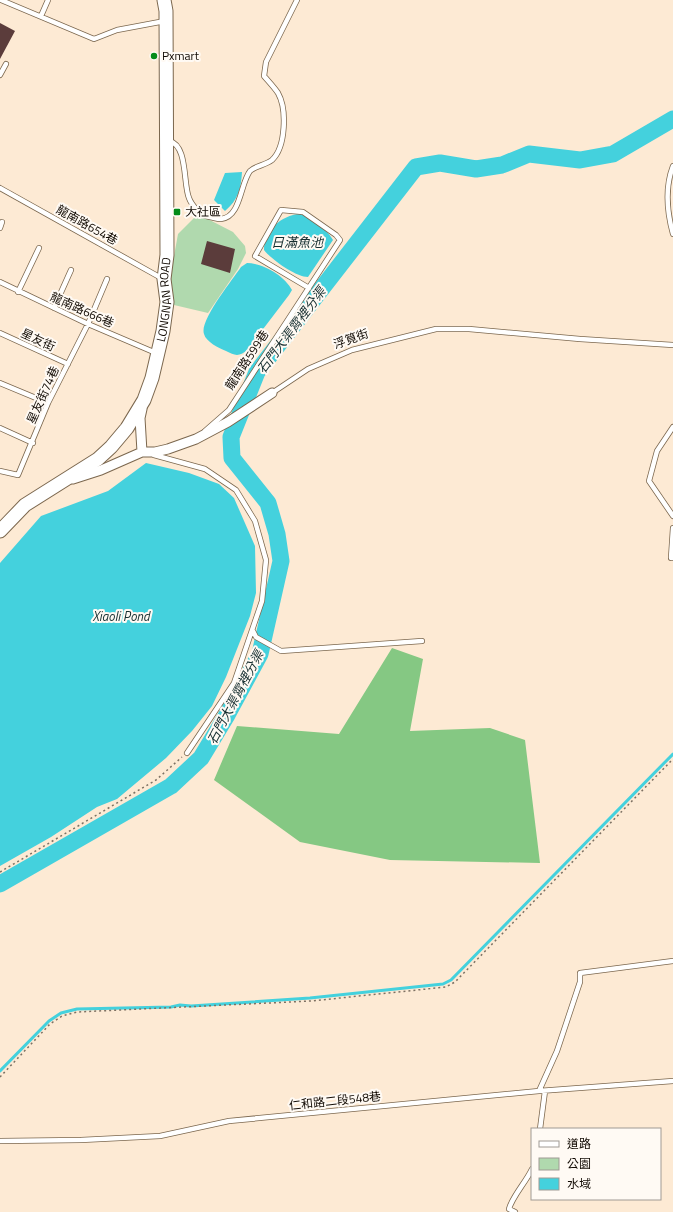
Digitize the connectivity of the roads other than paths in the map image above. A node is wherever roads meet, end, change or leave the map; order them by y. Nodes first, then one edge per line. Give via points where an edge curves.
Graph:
1 (2, 0) edge
2 (48, 0) edge
3 (164, 0) edge
4 (297, 0) edge
5 (0, 6) edge
6 (41, 16) junction
7 (165, 21) junction
8 (6, 64) dead end
9 (0, 75) edge
10 (165, 140) junction
11 (673, 166) edge
12 (0, 188) edge
13 (2, 222) dead end
14 (0, 228) edge
15 (673, 234) edge
16 (39, 248) dead end
17 (71, 270) dead end
18 (107, 279) dead end
19 (164, 280) junction
20 (0, 282) edge
21 (309, 288) junction
22 (18, 292) junction
23 (54, 308) junction
24 (88, 324) junction
25 (0, 333) edge
26 (673, 344) edge
27 (156, 353) junction
28 (68, 364) junction
29 (0, 383) edge
30 (272, 393) joint
31 (144, 400) junction
32 (48, 403) junction
33 (673, 427) edge
34 (0, 428) edge
35 (196, 438) junction
36 (33, 443) junction
37 (142, 452) junction
38 (0, 471) edge
39 (64, 482) junction
40 (673, 516) edge
41 (673, 528) edge
42 (0, 531) edge
43 (673, 558) edge
44 (252, 631) junction
45 (422, 641) dead end
46 (187, 753) road end
47 (673, 960) edge
48 (673, 1081) edge
49 (539, 1091) junction
50 (545, 1091) junction
51 (540, 1128) edge
52 (0, 1141) edge
53 (531, 1171) edge
54 (515, 1212) edge

1 - 5 lane
1 - 6 lane
2 - 6 lane
3 - 7 main road, LONGNAN ROAD
4 - 10 lane via 266,62 264,76 278,94 284,116 284,128 277,153 271,161 251,170 235,207 227,217 220,219 200,214 189,198 181,154 173,142
6 - 7 lane via 94,39 117,30
7 - 10 main road, LONGNAN ROAD
8 - 9 lane
10 - 19 main road, LONGNAN ROAD via 167,255
11 - 15 lane via 667,209
12 - 19 lane, 龍南路654巷
13 - 14 lane
16 - 22 lane
17 - 23 lane
18 - 24 lane, 星友街74巷
19 - 27 main road, LONGNAN ROAD via 167,302 163,331
20 - 22 lane, 龍南路666巷
21 - 21 lane, 龍南路599巷 via 340,240 303,212 282,210 255,256
21 - 35 lane, 龍南路599巷 via 229,410
22 - 23 lane, 龍南路666巷
23 - 24 lane, 龍南路666巷
24 - 27 lane, 龍南路666巷
24 - 28 lane, 星友街74巷
25 - 28 lane, 星友街
26 - 30 lane, 浮筧街 via 469,329 436,329 352,350 308,369
27 - 31 main road, LONGNAN ROAD via 152,378
28 - 32 lane, 星友街74巷
29 - 32 lane
30 - 35 street, 浮筧街 via 228,422
31 - 37 street via 140,418
31 - 39 main road, LONGNAN ROAD via 127,428 111,447
32 - 36 lane, 星友街74巷
33 - 40 lane via 657,451 648,481
34 - 36 lane
35 - 37 street, 浮筧街 via 168,449
36 - 38 lane, 星友街74巷 via 18,475
37 - 39 street, 浮筧街 via 101,470
37 - 44 lane via 205,469 236,490 254,521 266,560 262,601
39 - 42 main road, LONGNAN ROAD via 25,505
41 - 43 lane
44 - 45 lane via 256,637 281,651
44 - 46 lane via 234,683
47 - 49 lane via 580,973 580,982 557,1051
48 - 50 lane, 仁和路二段548巷
49 - 50 lane, 仁和路二段548巷
49 - 52 lane, 仁和路二段548巷 via 229,1122 160,1136
50 - 51 lane
53 - 54 lane via 509,1209

